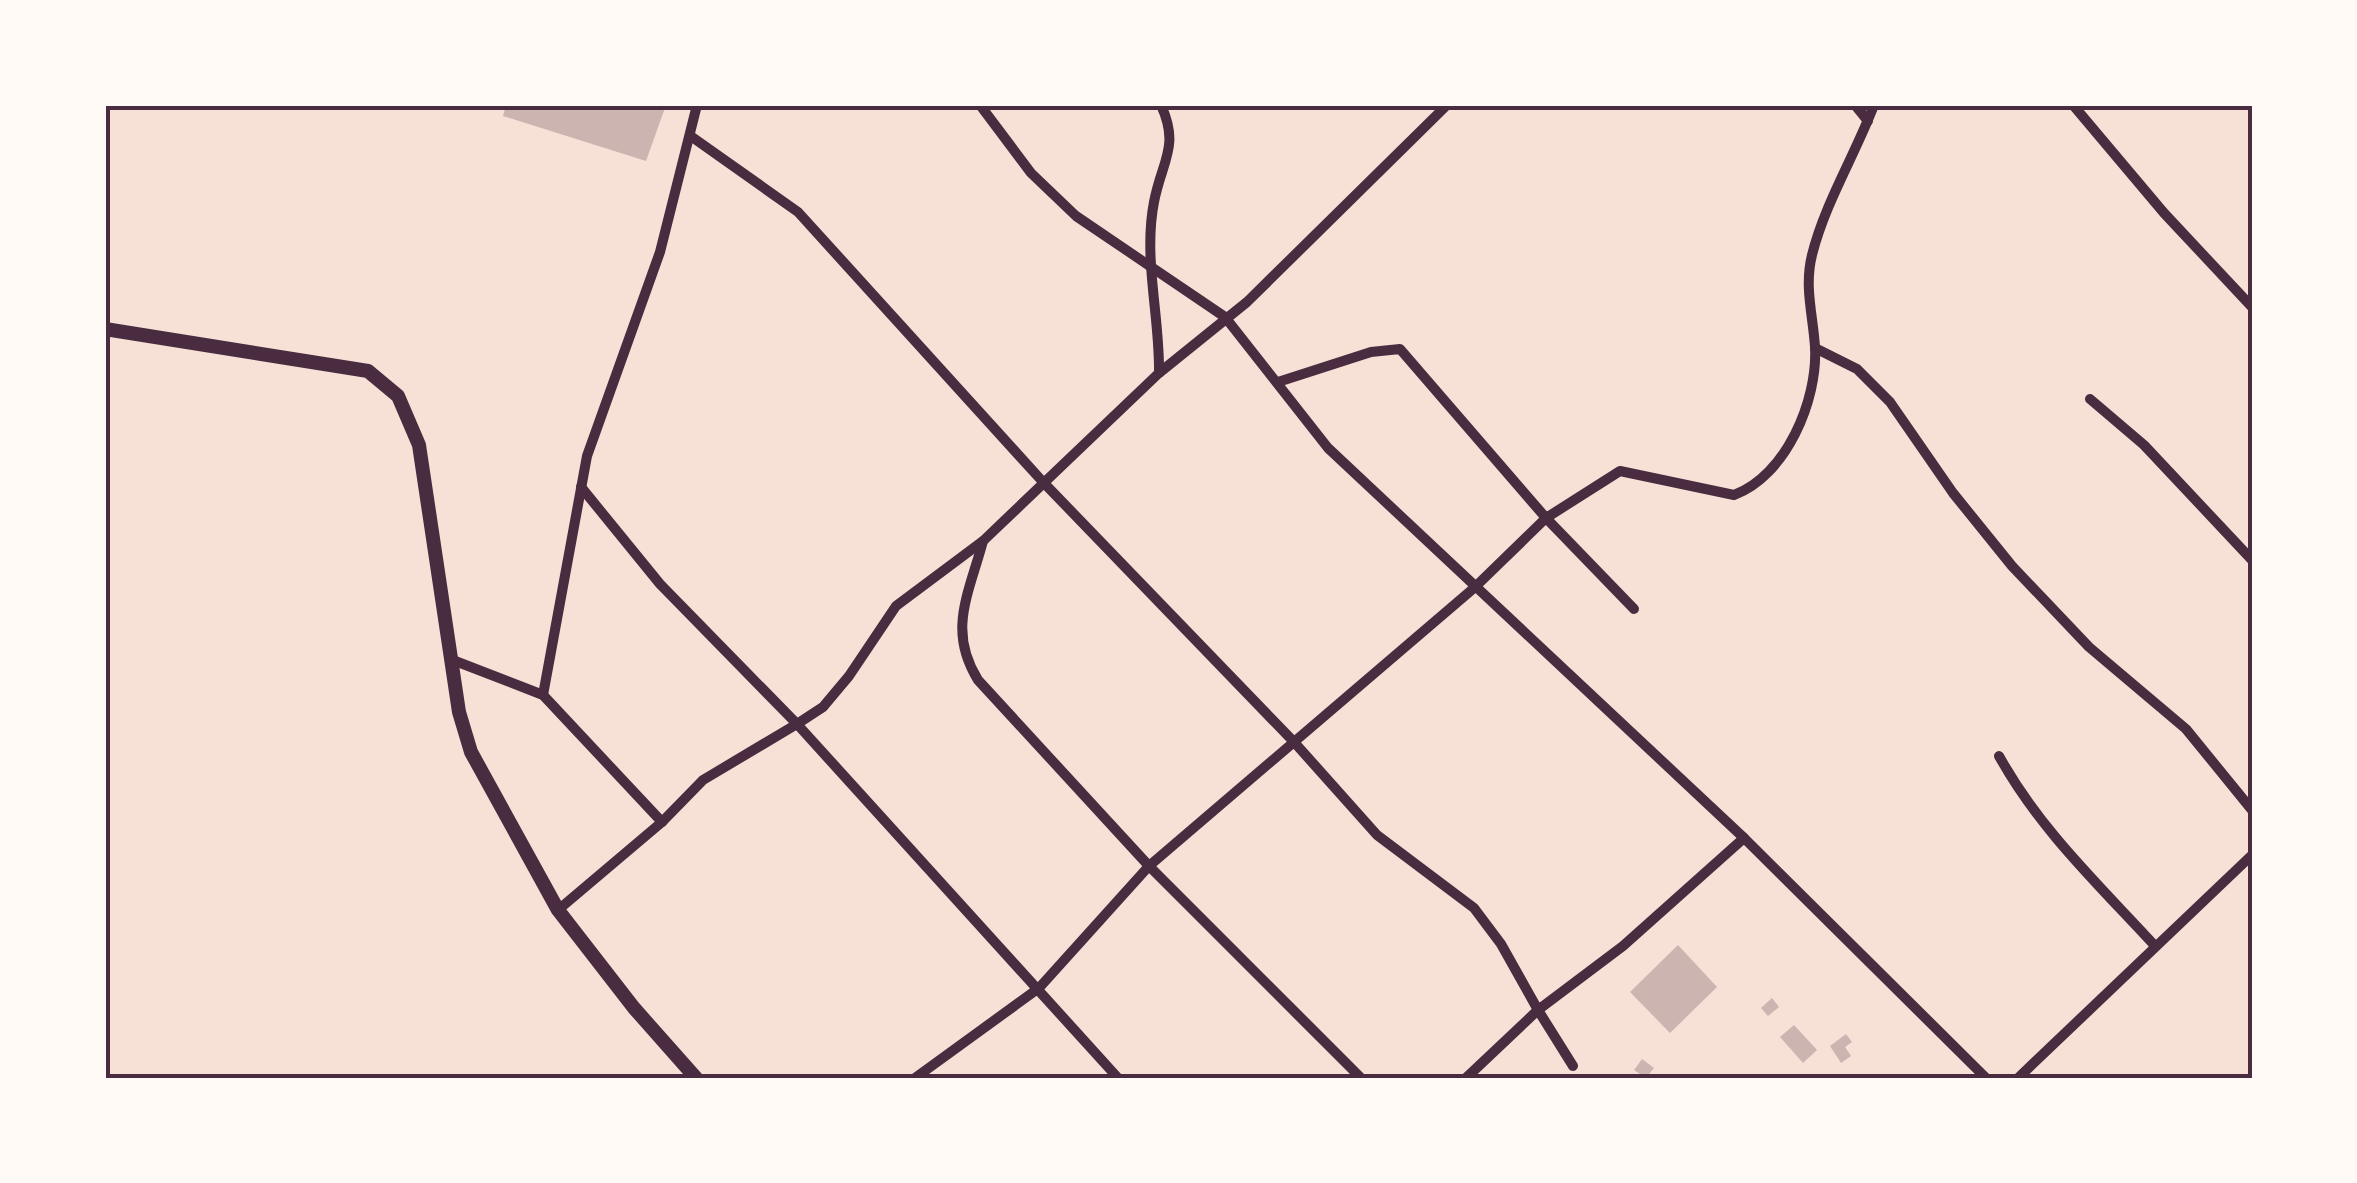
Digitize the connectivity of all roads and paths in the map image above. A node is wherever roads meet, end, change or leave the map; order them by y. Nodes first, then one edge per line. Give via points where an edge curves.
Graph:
1 (697, 105) edge
2 (980, 105) edge
3 (1161, 105) edge
4 (1447, 105) edge
5 (1855, 105) edge
6 (1874, 105) edge
7 (2074, 105) edge
8 (1868, 120) junction
9 (692, 137) junction
10 (1152, 272) junction
11 (2252, 308) edge
12 (1224, 318) junction
13 (105, 329) edge
14 (1815, 348) junction
15 (1159, 373) junction
16 (1278, 382) junction
17 (2090, 399) dead end
18 (1043, 482) junction
19 (581, 487) junction
20 (1546, 518) junction
21 (983, 541) junction
22 (2252, 560) edge
23 (1474, 588) junction
24 (1634, 609) dead end
25 (450, 659) junction
26 (543, 695) junction
27 (796, 724) junction
28 (1294, 742) junction
29 (2000, 756) dead end
30 (2252, 810) edge
31 (662, 822) junction
32 (1744, 838) junction
33 (2252, 854) edge
34 (1149, 866) junction
35 (558, 910) junction
36 (2155, 946) junction
37 (1040, 988) junction
38 (1538, 1010) junction
39 (1573, 1066) dead end
40 (696, 1078) edge
41 (914, 1078) edge
42 (1118, 1078) edge
43 (1361, 1078) edge
44 (1466, 1078) edge
45 (1986, 1078) edge
46 (2018, 1078) edge

1 - 9 street
2 - 10 street via 1031,173
3 - 10 street via 1172,133 1153,207
4 - 12 street
5 - 8 street
6 - 8 street
7 - 11 street
8 - 14 street via 1806,278
9 - 18 street via 798,212
9 - 19 street
10 - 12 street
10 - 15 street
12 - 15 street
12 - 16 street
13 - 25 street via 368,372 398,396 420,445
14 - 20 street via 1799,424 1765,478 1750,489 1734,494 1620,471
14 - 30 street via 1857,368 1890,402 2012,566 2089,647 2186,729
15 - 18 street
16 - 20 street via 1400,349
16 - 23 street via 1328,448
17 - 22 street
18 - 21 street
18 - 28 street
19 - 26 street
19 - 27 street via 660,584
20 - 23 street
20 - 24 street
21 - 27 street via 896,606 823,707
21 - 34 street via 960,632 962,654 978,680
23 - 28 street
23 - 32 street
25 - 26 street
25 - 35 street via 471,752
26 - 31 street
27 - 31 street via 703,780
27 - 37 street
28 - 34 street
28 - 38 street via 1377,836 1474,908
29 - 36 street via 2026,805
31 - 35 street
32 - 38 street via 1623,946
32 - 45 street
33 - 36 street
34 - 37 street
34 - 43 street
35 - 40 street
36 - 46 street
37 - 41 street
37 - 42 street
38 - 39 street
38 - 44 street

